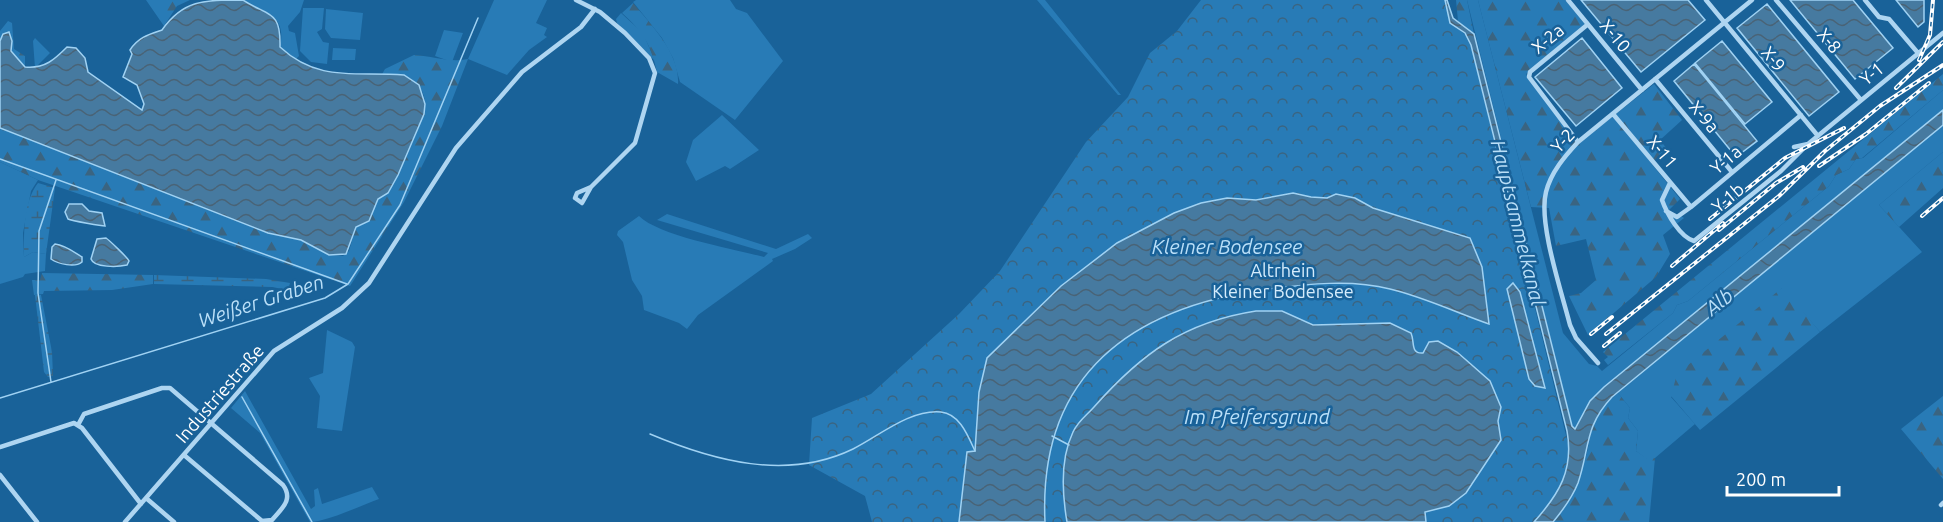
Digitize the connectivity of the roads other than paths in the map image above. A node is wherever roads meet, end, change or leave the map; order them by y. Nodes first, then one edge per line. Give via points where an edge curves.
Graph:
1 (576, 0) edge
2 (1568, 0) edge
3 (1706, 0) edge
4 (1752, 0) edge
5 (1776, 0) edge
6 (1865, 0) edge
7 (595, 9) junction
8 (1725, 22) junction
9 (1587, 25) junction
10 (1943, 33) edge
11 (1918, 53) junction
12 (1656, 79) junction
13 (1642, 90) junction
14 (1861, 100) junction
15 (1613, 114) junction
16 (1802, 115) junction
17 (1818, 136) junction
18 (1578, 142) junction
19 (1808, 144) junction
20 (1794, 147) dead end
21 (1732, 172) junction
22 (1670, 183) junction
23 (591, 187) dead end
24 (1691, 207) junction
25 (1666, 211) junction
26 (1598, 363) dead end
27 (212, 424) junction
28 (78, 425) junction
29 (0, 447) edge
30 (184, 455) junction
31 (0, 475) edge
32 (146, 498) junction
33 (141, 504) junction
34 (37, 522) edge
35 (125, 522) edge
36 (174, 522) edge

1 - 7 street
2 - 9 street, X-10
3 - 8 street, X-9
4 - 8 street, Y-2
5 - 14 street, X-8
6 - 11 street via 1878,16 1889,19
7 - 23 street via 636,42 651,61 655,74 636,141
7 - 27 street, Industriestraße via 586,22 534,60 456,148 369,283 342,308 274,351
8 - 12 street, Y-2
8 - 16 street, X-9
9 - 13 street, X-10
9 - 18 street, X-2a via 1528,77
10 - 11 street, Y-1
11 - 14 street, Y-1
12 - 13 street, Y-2
12 - 21 street, X-9a
13 - 15 street, Y-2
14 - 17 street, Y-1
15 - 18 street, Y-2
15 - 22 street, X-11
16 - 17 street, X-9
16 - 21 street, Y-1a
17 - 19 street, Y-1b
18 - 26 street, Y-2 via 1552,176 1544,214 1570,325
19 - 20 street, Y-1b
19 - 25 street, Y-1b via 1697,240 1688,239
21 - 24 street, Y-1a
22 - 24 street, X-11
22 - 25 street via 1662,200
24 - 25 street via 1677,217
27 - 28 street via 166,387 84,414
27 - 30 street, Industriestraße
27 - 30 street via 287,490 288,500 272,520 262,520
28 - 29 street via 74,423
28 - 33 street
30 - 32 street, Industriestraße
31 - 34 street
32 - 33 street, Industriestraße
32 - 36 street
33 - 35 street, Industriestraße

